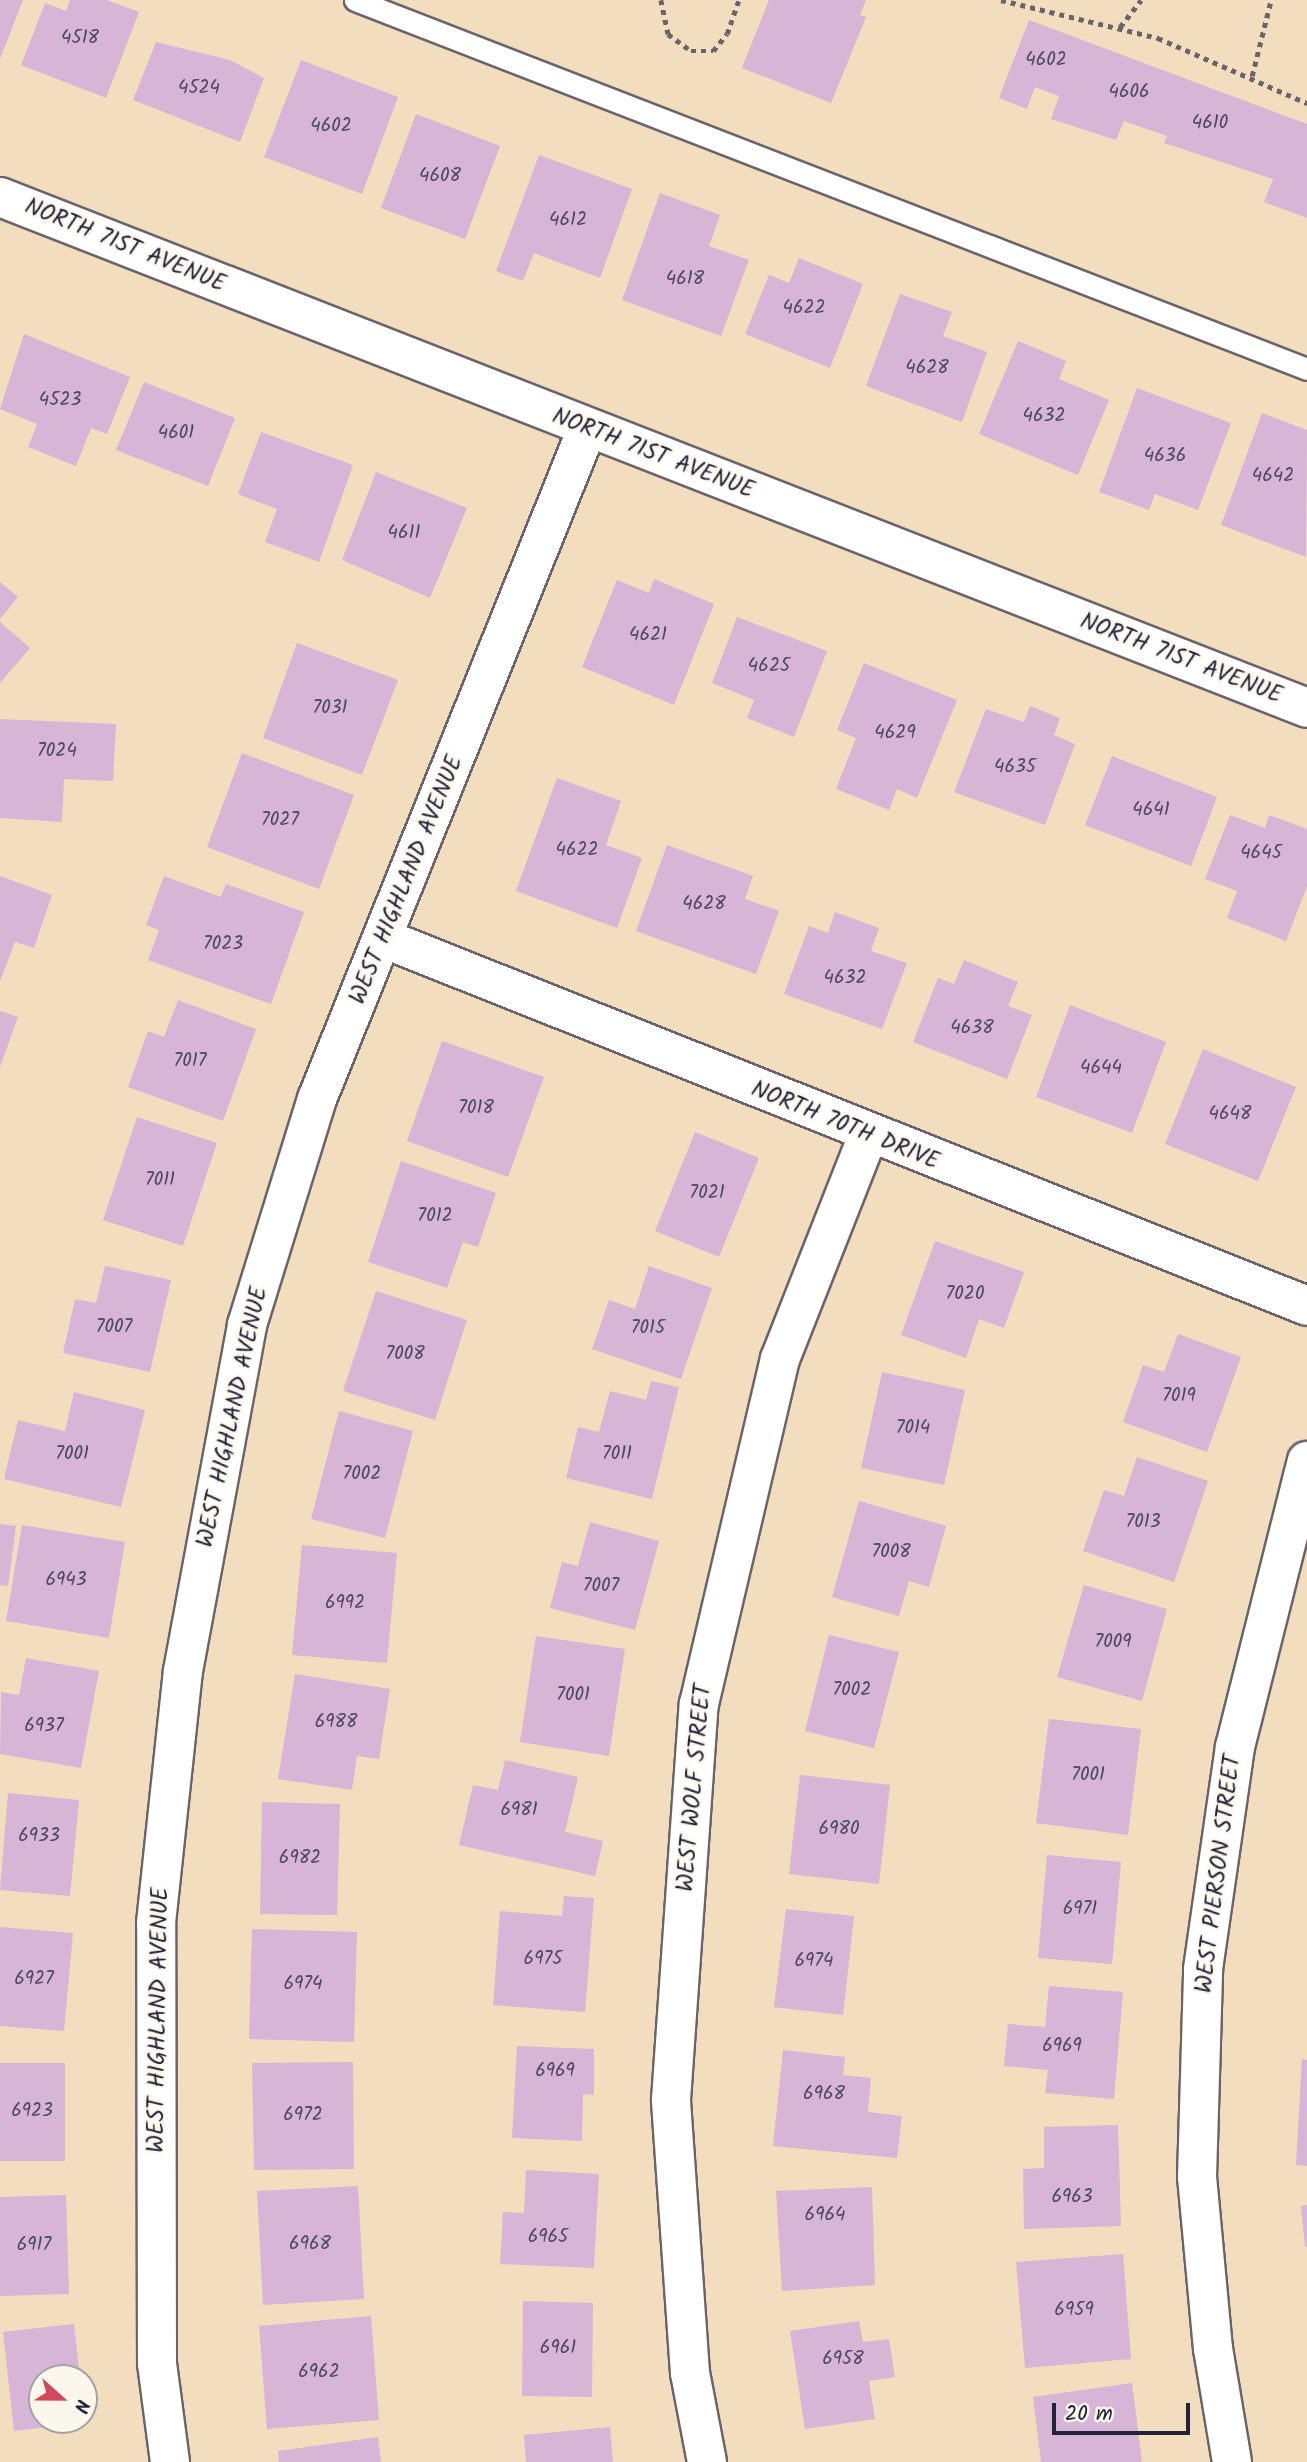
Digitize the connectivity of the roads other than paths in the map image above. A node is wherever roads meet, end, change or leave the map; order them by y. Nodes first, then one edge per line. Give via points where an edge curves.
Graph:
1 (355, 0) edge
2 (0, 197) edge
3 (1307, 369) edge
4 (587, 429) junction
5 (1307, 708) edge
6 (385, 939) junction
7 (868, 1136) junction
8 (1307, 1306) edge
9 (1307, 1461) edge
10 (170, 2462) edge
11 (707, 2462) edge
12 (1232, 2462) edge

1 - 3 lane
2 - 4 street, NORTH 71ST AVENUE
4 - 5 street, NORTH 71ST AVENUE
4 - 6 street, WEST HIGHLAND AVENUE
6 - 7 street, NORTH 70TH DRIVE
6 - 10 street, WEST HIGHLAND AVENUE via 317,1100 247,1325 183,1671 156,1923 157,2363
7 - 8 street, NORTH 70TH DRIVE
7 - 11 street, WEST WOLF STREET via 780,1359 699,1704 671,2099 690,2373
9 - 12 street, WEST PIERSON STREET via 1235,1747 1203,1969 1197,2177 1213,2350

